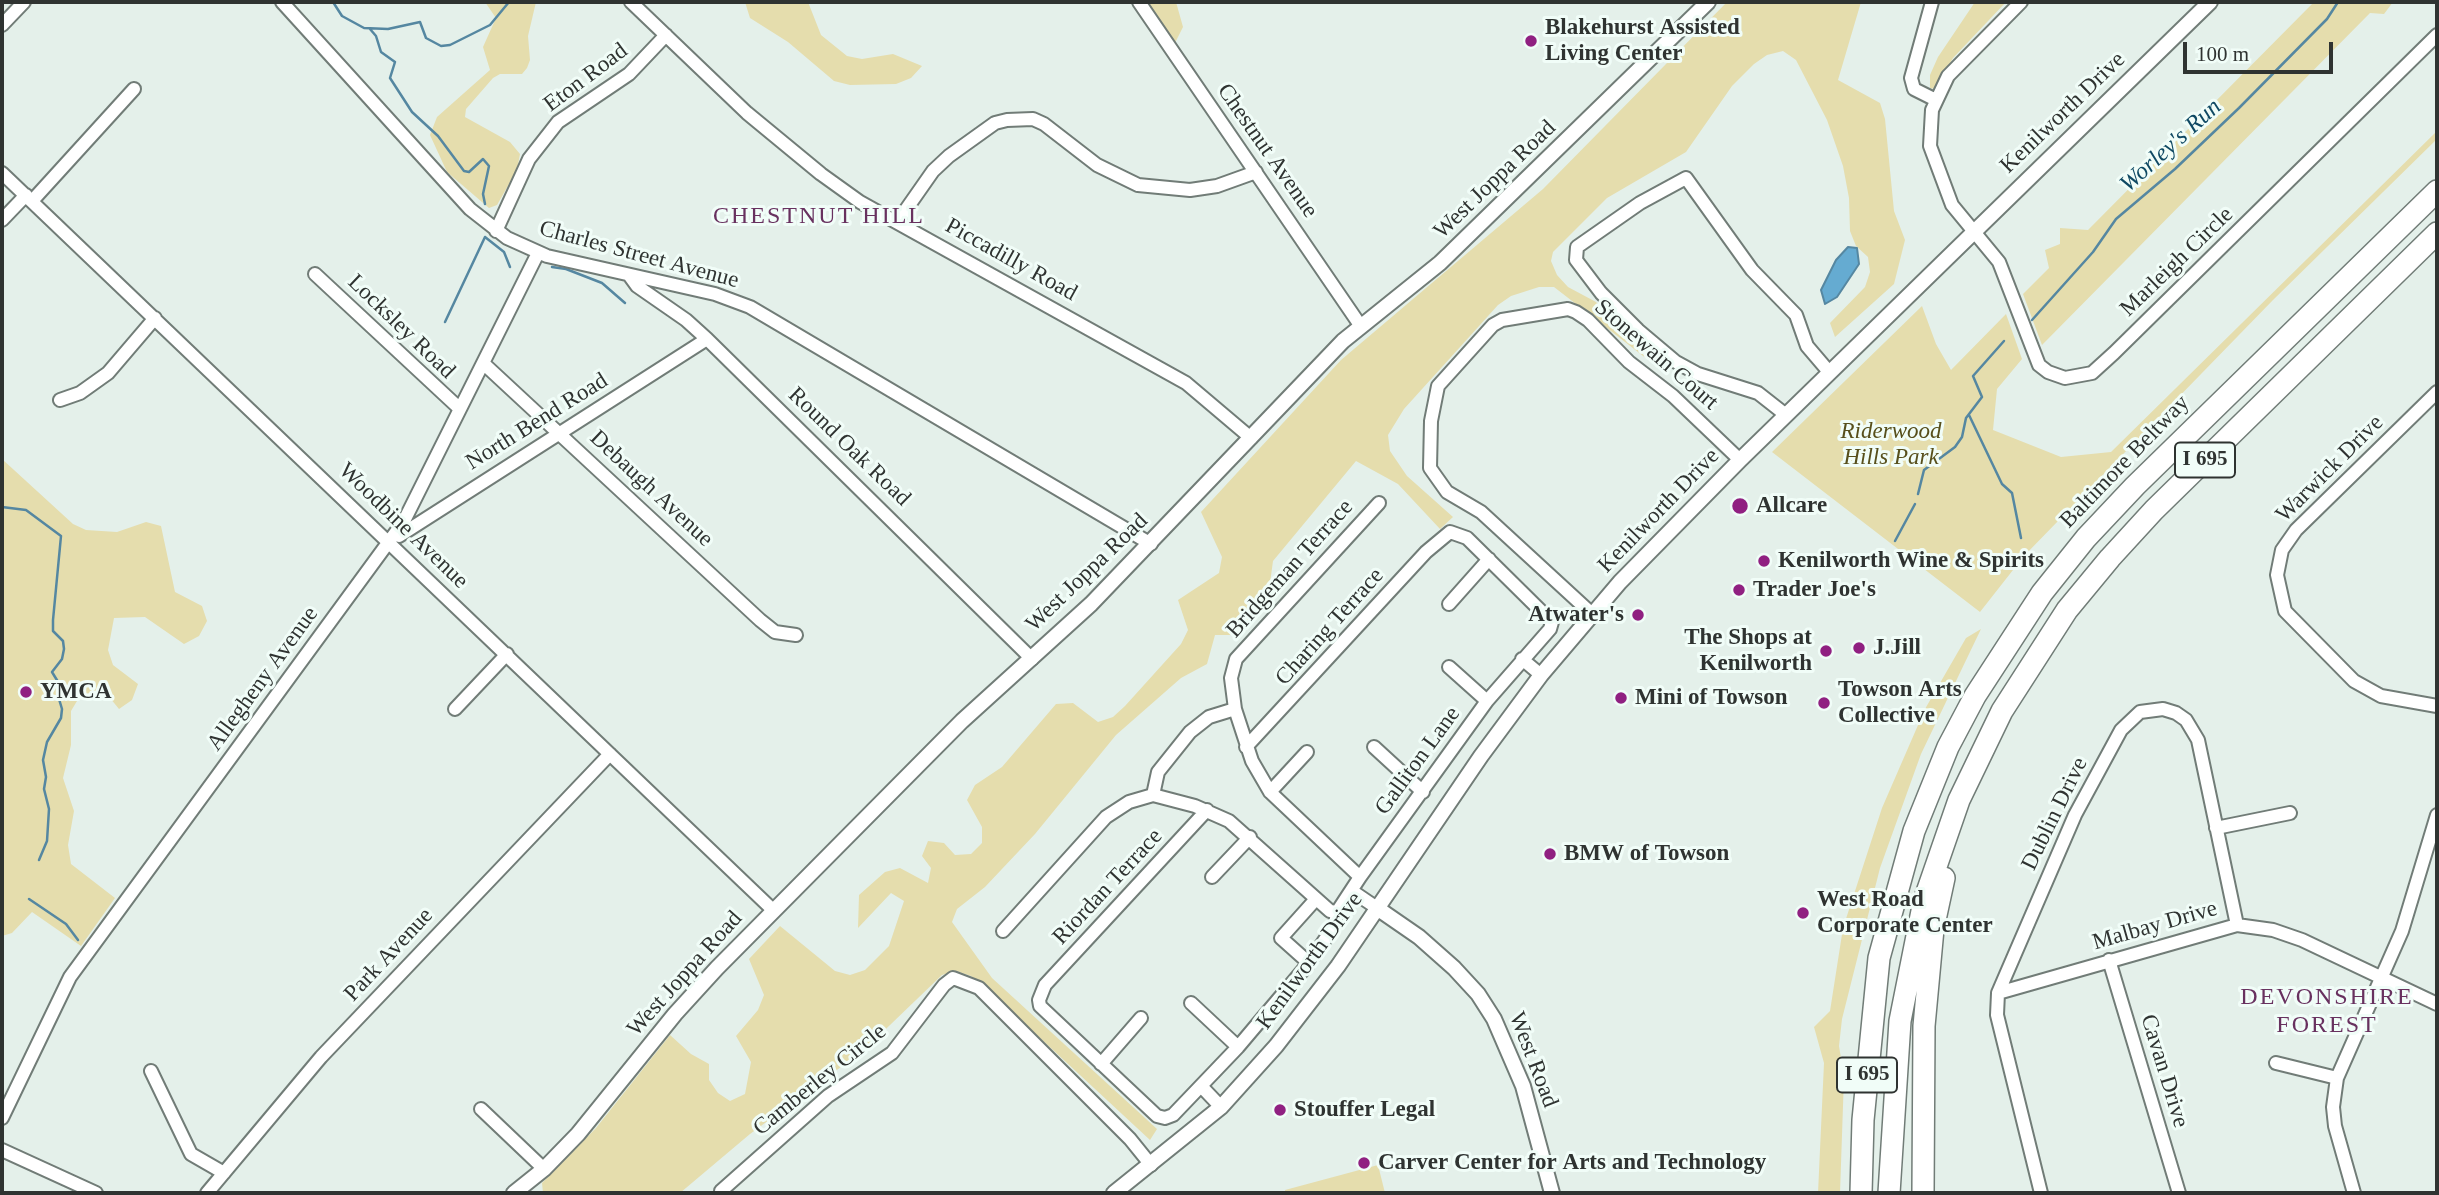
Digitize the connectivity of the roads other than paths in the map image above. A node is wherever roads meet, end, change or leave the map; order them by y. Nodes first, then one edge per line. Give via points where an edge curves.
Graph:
1 (24, 2) edge
2 (282, 2) edge
3 (631, 2) edge
4 (1139, 2) edge
5 (1708, 2) edge
6 (1932, 2) edge
7 (2021, 2) edge
8 (2210, 2) edge
9 (2, 25) edge
10 (666, 34) junction
11 (2437, 35) edge
12 (134, 89) dead end
13 (1936, 100) junction
14 (1256, 172) junction
15 (2, 173) edge
16 (2437, 179) edge
17 (2437, 191) edge
18 (29, 198) junction
19 (2, 220) edge
20 (898, 221) junction
21 (496, 231) junction
22 (1976, 232) junction
23 (2437, 233) edge
24 (2391, 236) junction
25 (538, 253) junction
26 (315, 274) dead end
27 (629, 275) junction
28 (155, 318) junction
29 (1360, 324) junction
30 (707, 339) junction
31 (483, 362) junction
32 (1830, 373) junction
33 (2437, 392) edge
34 (60, 400) dead end
35 (460, 409) junction
36 (1786, 415) junction
37 (560, 432) junction
38 (1251, 438) junction
39 (1740, 460) junction
40 (1379, 503) dead end
41 (390, 542) junction
42 (1150, 544) junction
43 (1489, 559) junction
44 (1449, 604) dead end
45 (1592, 614) junction
46 (796, 635) dead end
47 (507, 654) junction
48 (1032, 659) junction
49 (1522, 659) junction
50 (1449, 667) dead end
51 (1541, 675) junction
52 (1487, 701) junction
53 (2437, 706) edge
54 (455, 709) dead end
55 (1235, 709) junction
56 (2002, 711) junction
57 (1246, 747) junction
58 (1374, 747) dead end
59 (1307, 752) dead end
60 (610, 754) junction
61 (1270, 792) junction
62 (1423, 792) junction
63 (1153, 795) junction
64 (1207, 810) junction
65 (2290, 813) dead end
66 (2437, 815) edge
67 (2216, 828) junction
68 (1250, 837) junction
69 (2434, 841) edge
70 (1212, 877) dead end
71 (1360, 877) junction
72 (1352, 891) junction
73 (1316, 899) junction
74 (1377, 908) junction
75 (774, 911) junction
76 (1337, 912) junction
77 (2237, 925) junction
78 (1003, 931) dead end
79 (1879, 958) junction
80 (2109, 960) junction
81 (1309, 963) junction
82 (2382, 978) junction
83 (1998, 993) junction
84 (1191, 1003) dead end
85 (2437, 1004) edge
86 (1141, 1018) dead end
87 (1238, 1046) junction
88 (2276, 1063) dead end
89 (1101, 1064) junction
90 (151, 1071) dead end
91 (2337, 1078) junction
92 (1200, 1086) junction
93 (1220, 1107) junction
94 (481, 1109) dead end
95 (2, 1118) edge
96 (2, 1150) edge
97 (1151, 1165) junction
98 (544, 1170) junction
99 (224, 1173) junction
100 (96, 1193) edge
101 (207, 1193) edge
102 (514, 1193) edge
103 (723, 1193) edge
104 (1114, 1193) edge
105 (1552, 1193) edge
106 (1847, 1193) edge
107 (1861, 1193) edge
108 (1889, 1193) edge
109 (1923, 1193) edge
110 (2041, 1193) edge
111 (2179, 1193) edge
112 (2354, 1193) edge

1 - 9 street
2 - 21 street, Charles Street Avenue via 470,209
3 - 10 street, Piccadilly Road
4 - 14 street, Chestnut Avenue
5 - 29 street, West Joppa Road via 1440,263
6 - 13 street via 1911,78 1914,89
7 - 13 street via 1948,76
8 - 22 street, Kenilworth Drive
10 - 20 street, Piccadilly Road via 789,149 860,202
10 - 21 street, Eton Road via 629,74 558,122 529,159
11 - 22 street, Marleigh Circle via 2114,354 2082,377 2056,376 2039,365 1998,262
12 - 18 street
13 - 22 street, Marleigh Circle via 1929,127 1934,164 1952,205
14 - 20 street via 1190,190 1138,185 1097,164 1044,124 1033,119 1007,120 995,123 949,156
14 - 29 street, Chestnut Avenue
15 - 18 street, Woodbine Avenue
16 - 24 highway via 2404,213
17 - 24 highway, Baltimore Beltway / I 695
18 - 19 street
18 - 28 street, Woodbine Avenue
20 - 38 street, Piccadilly Road via 1186,383
21 - 25 street, Charles Street Avenue
22 - 32 street, Kenilworth Drive
23 - 56 highway, I 695 via 2119,548 2061,620
24 - 79 highway, Baltimore Beltway / I 695 via 2135,486 2042,593 1975,696 1948,747 1914,831
25 - 27 street, Charles Street Avenue
25 - 31 street, Allegheny Avenue
26 - 35 street, Locksley Road
27 - 30 street, Round Oak Road
27 - 42 street, Charles Street Avenue via 715,294 762,313
28 - 34 street via 108,373 80,393
28 - 41 street, Woodbine Avenue
29 - 38 street, West Joppa Road
30 - 37 street, North Bend Road
30 - 48 street, Round Oak Road
31 - 35 street, Allegheny Avenue
31 - 37 street, Debaugh Avenue
32 - 36 street, Kenilworth Drive
32 - 36 street via 1807,346 1796,315 1752,270 1686,178 1577,247 1576,260 1601,293 1676,362 1758,393
33 - 53 street, Warwick Drive via 2296,530 2283,550 2277,575 2285,611 2354,681 2381,696
35 - 41 street, Allegheny Avenue
36 - 39 street, Kenilworth Drive
37 - 41 street, North Bend Road
37 - 46 street, Debaugh Avenue via 760,620 775,632
38 - 42 street, West Joppa Road
39 - 45 street, Kenilworth Drive
39 - 45 street, Stonewain Court via 1588,320 1568,309 1493,325 1438,386 1433,399 1430,468 1447,492 1481,512
40 - 55 street, Bridgeman Terrace via 1236,659 1231,678
41 - 47 street, Woodbine Avenue
41 - 95 street, Allegheny Avenue via 70,977
42 - 48 street, West Joppa Road
43 - 44 street
43 - 49 street, Galliton Lane via 1552,622
43 - 57 street, Charing Terrace via 1462,534 1444,534
45 - 51 street, Kenilworth Drive
47 - 54 street
47 - 60 street, Woodbine Avenue
48 - 75 street, West Joppa Road via 942,741
49 - 51 street
49 - 52 street, Galliton Lane
50 - 52 street
51 - 74 street, Kenilworth Drive
52 - 62 street, Galliton Lane
55 - 57 street, Bridgeman Terrace
55 - 63 street via 1209,717 1190,732 1158,772
56 - 108 highway, I 695 via 1959,800 1924,901 1900,1021
56 - 109 highway via 1966,802 1933,929 1924,1026
57 - 61 street, Bridgeman Terrace
58 - 62 street
59 - 61 street
60 - 75 street, Woodbine Avenue
60 - 99 street, Park Avenue via 321,1057
61 - 71 street, Bridgeman Terrace
62 - 71 street, Galliton Lane
63 - 64 street
63 - 78 street via 1129,802 1106,817
64 - 68 street
64 - 89 street, Riordan Terrace via 1041,993 1040,1006
65 - 67 street
66 - 69 street
67 - 77 street, Dublin Drive
67 - 83 street, Dublin Drive via 2198,740 2186,720 2163,709 2150,709 2131,719 2075,815
68 - 70 street
68 - 73 street
69 - 82 street
71 - 72 street, Galliton Lane
72 - 74 street
72 - 76 street, Galliton Lane
73 - 76 street
73 - 81 street via 1281,938
74 - 93 street, Kenilworth Drive via 1312,1002
74 - 105 street, West Road via 1454,968 1494,1019 1523,1086
75 - 98 street, West Joppa Road via 675,1014 594,1116
76 - 81 street, Galliton Lane via 1335,925
77 - 80 street, Malbay Drive
77 - 82 street, Malbay Drive via 2287,934
79 - 106 highway via 1859,1069
79 - 107 highway, Baltimore Beltway / I 695 via 1863,1120
80 - 83 street, Malbay Drive
80 - 111 street, Cavan Drive
81 - 87 street, Galliton Lane
82 - 85 street, Malbay Drive
82 - 91 street
83 - 110 street, Dublin Drive via 1997,1015
84 - 87 street
86 - 89 street
87 - 92 street, Galliton Lane
88 - 91 street
89 - 92 street, Galliton Lane via 1157,1116 1173,1115
90 - 99 street via 191,1154
91 - 112 street via 2335,1126
92 - 93 street
93 - 97 street, Kenilworth Drive
94 - 98 street
96 - 100 street
97 - 103 street, Camberley Circle via 979,988 953,978 892,1054 828,1096
97 - 104 street, Kenilworth Drive
98 - 102 street, West Joppa Road
99 - 101 street, Park Avenue

